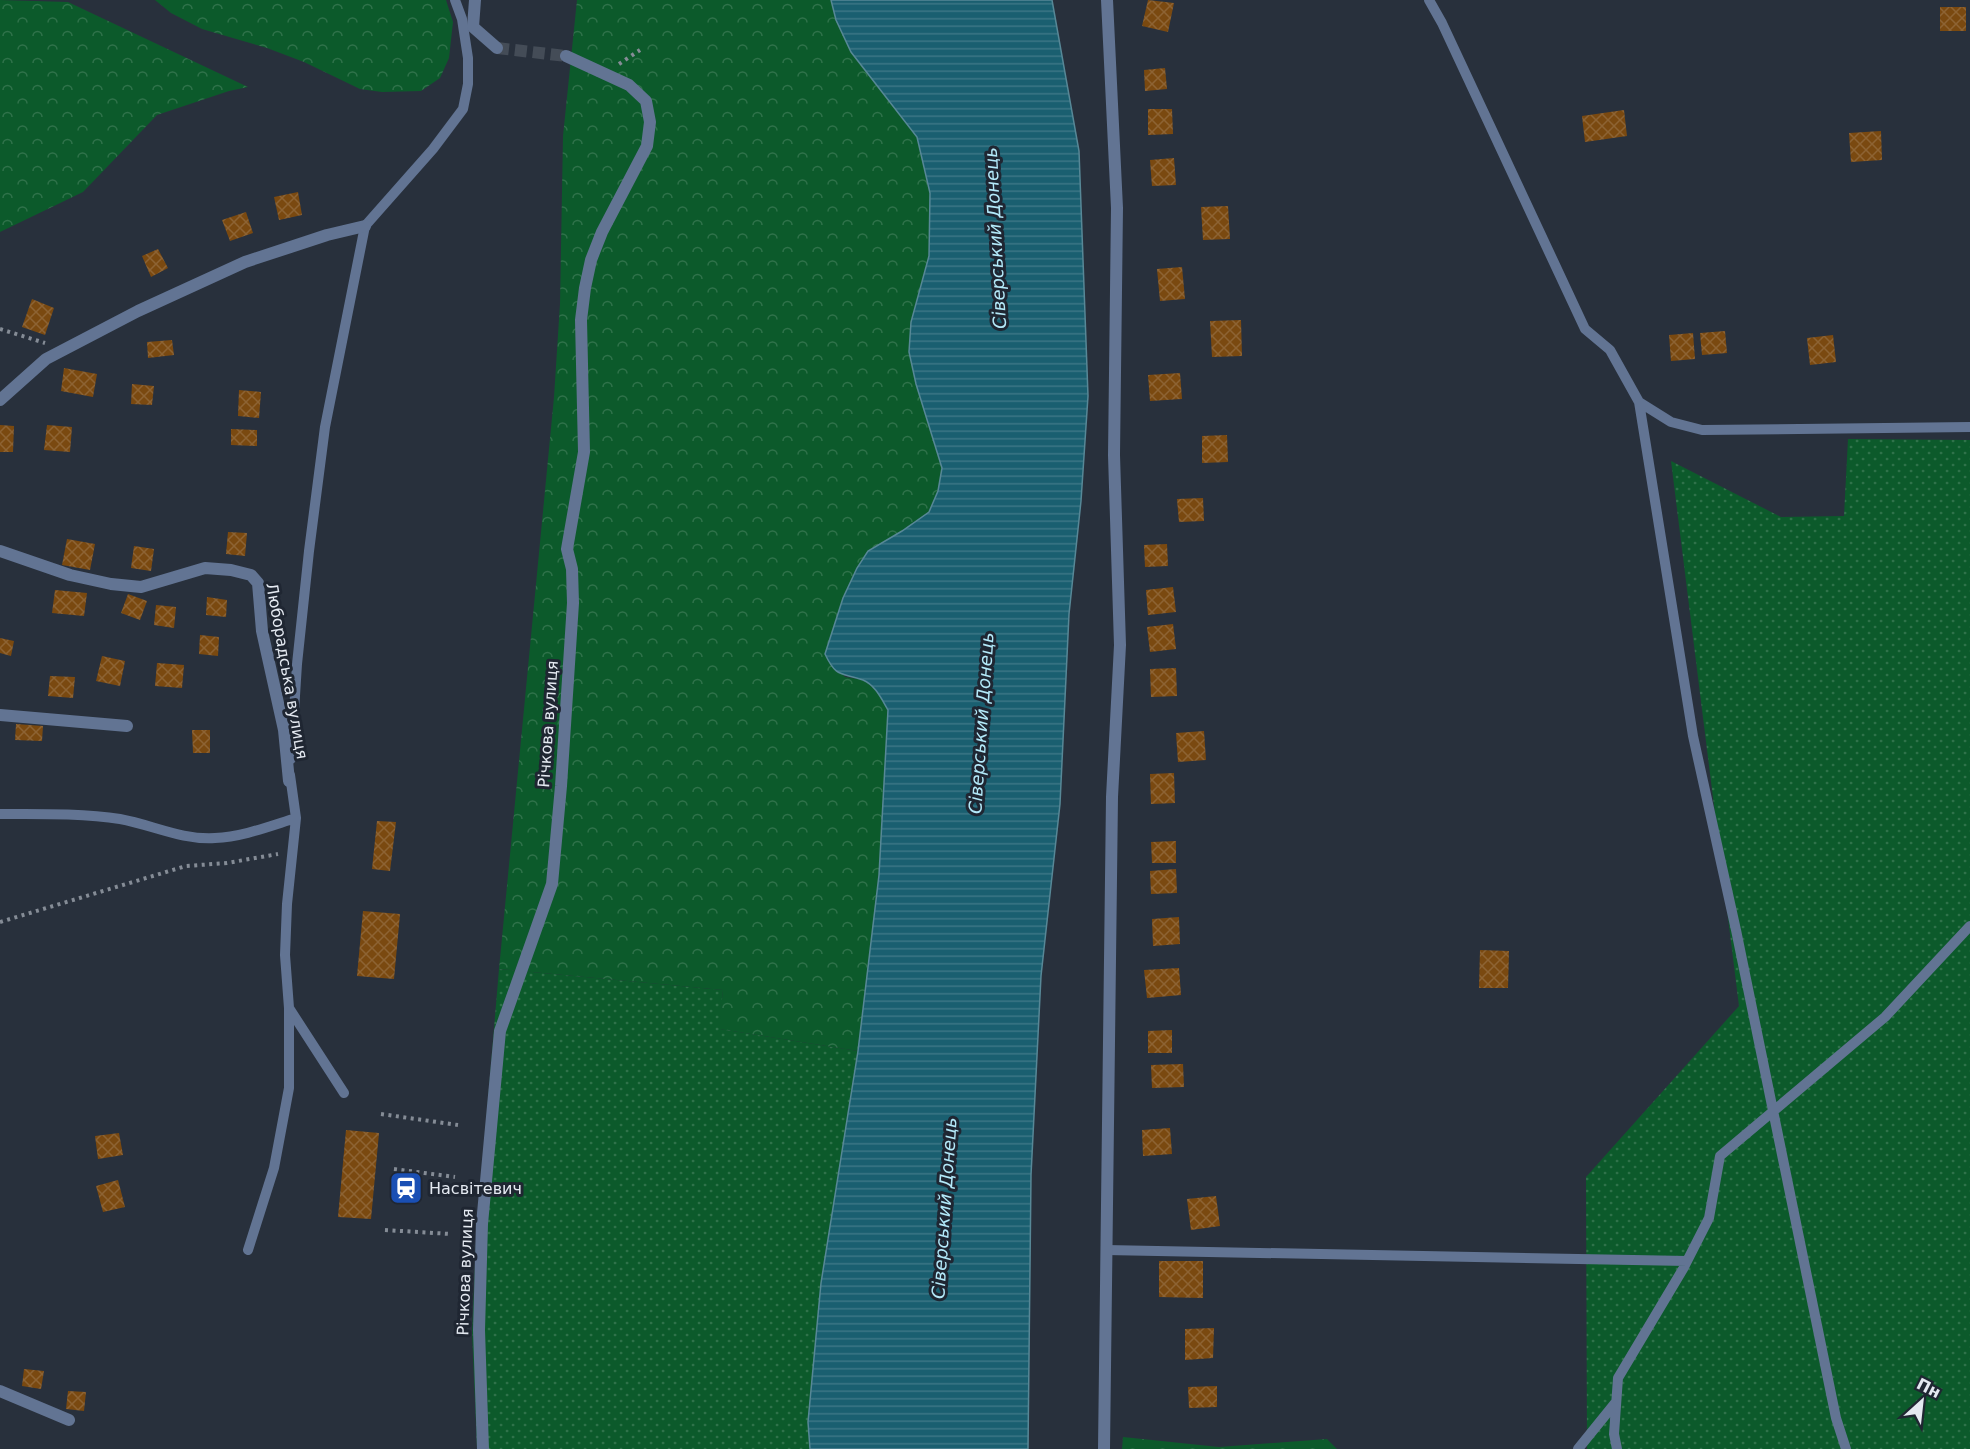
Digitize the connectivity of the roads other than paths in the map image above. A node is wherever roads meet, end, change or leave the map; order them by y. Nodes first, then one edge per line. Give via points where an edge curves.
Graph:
1 (455, 0) edge
2 (475, 0) edge
3 (1107, 0) edge
4 (1429, 0) edge
5 (497, 48) tunnel mouth
6 (566, 56) tunnel mouth
7 (365, 226) junction
8 (0, 400) edge
9 (1639, 402) junction
10 (1970, 427) edge
11 (0, 551) edge
12 (0, 715) edge
13 (127, 726) dead end
14 (289, 781) junction
15 (0, 814) edge
16 (296, 818) junction
17 (1970, 926) edge
18 (289, 1008) junction
19 (344, 1093) dead end
20 (1773, 1110) junction
21 (248, 1250) dead end
22 (1106, 1250) junction
23 (1687, 1261) junction
24 (0, 1391) edge
25 (1617, 1402) junction
26 (69, 1420) dead end
27 (483, 1449) edge
28 (1104, 1449) edge
29 (1578, 1449) edge
30 (1617, 1449) edge
31 (1846, 1449) edge

1 - 7 lane via 468,58 463,109
2 - 5 street via 473,27
3 - 22 street via 1117,208 1114,455 1120,645 1112,797
4 - 9 lane via 1585,329 1610,350
6 - 27 street, Річкова вулиця via 629,85 646,101 650,122 647,146 602,232 585,288 581,320 584,452 567,549 573,603 552,884 500,1031 482,1224 479,1330
7 - 8 street via 245,262 138,311 46,359
7 - 14 lane via 325,427 297,664
9 - 10 lane via 1671,422 1702,430
9 - 20 lane via 1693,736
11 - 14 street, Люборадська вулиця via 70,575 141,587 205,568 251,575 258,583 262,631 284,730
12 - 13 street
14 - 16 lane
15 - 16 lane via 120,819 166,833 216,838
16 - 18 lane via 285,955
17 - 20 lane via 1885,1017
18 - 19 lane
18 - 21 lane via 289,1088 274,1168
20 - 23 lane via 1720,1156 1709,1218
20 - 31 lane via 1836,1418
22 - 23 lane
22 - 28 street
23 - 25 lane via 1618,1378
24 - 26 street
25 - 29 lane
25 - 30 lane

